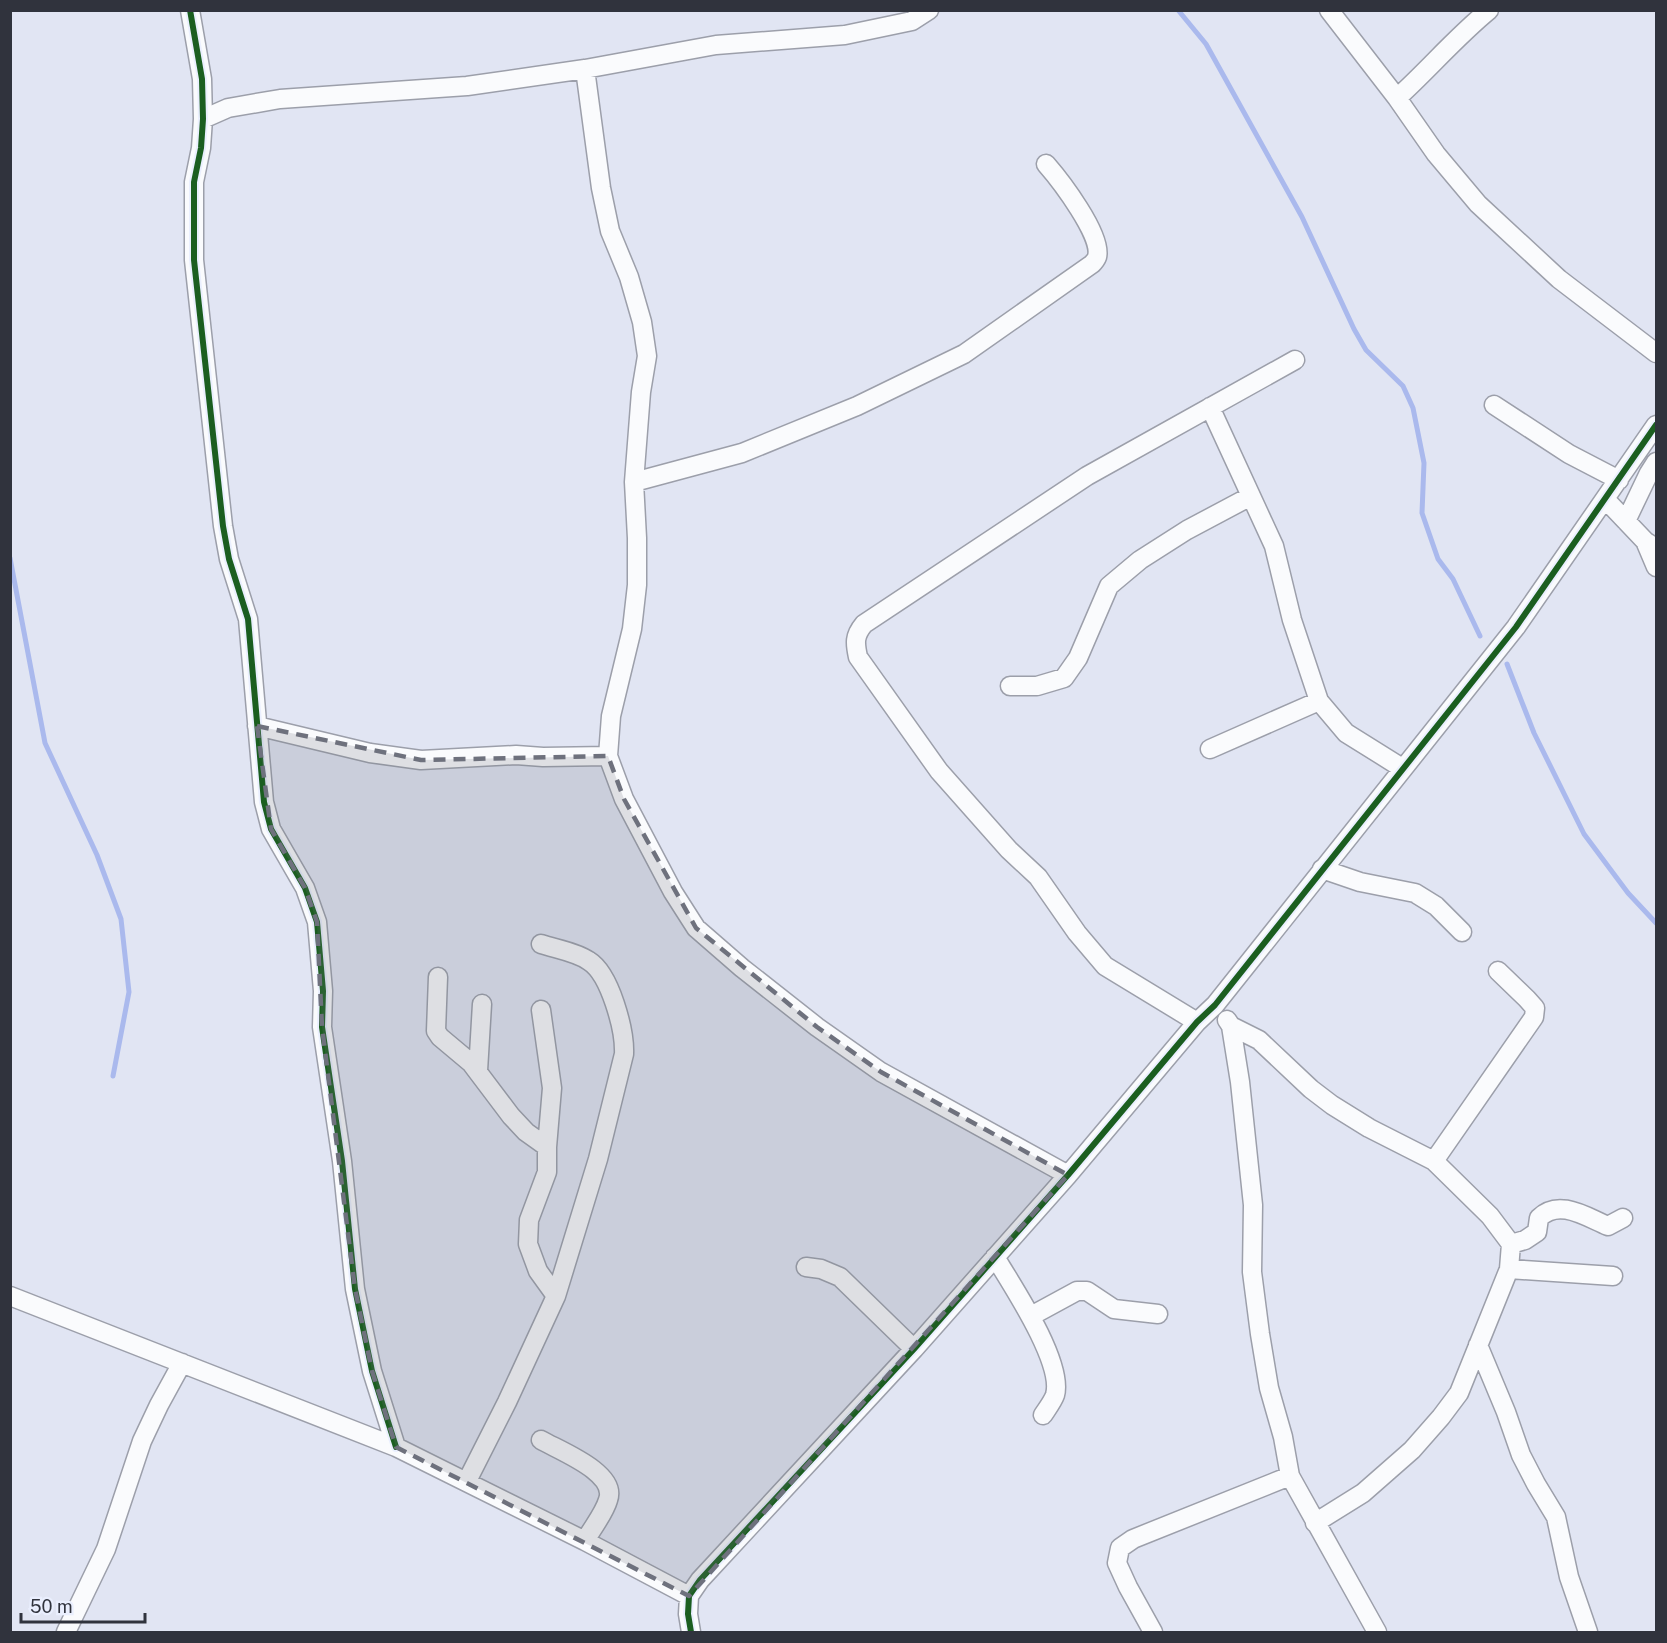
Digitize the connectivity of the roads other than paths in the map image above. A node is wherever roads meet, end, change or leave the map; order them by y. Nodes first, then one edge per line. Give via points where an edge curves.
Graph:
1 (190, 10) edge
2 (929, 10) edge
3 (1329, 10) edge
4 (1489, 10) edge
5 (585, 69) junction
6 (1397, 98) junction
7 (203, 119) junction
8 (1046, 164) dead end
9 (1656, 353) edge
10 (1295, 360) dead end
11 (1494, 405) dead end
12 (1210, 408) junction
13 (1656, 425) edge
14 (1656, 462) edge
15 (1619, 480) junction
16 (634, 482) junction
17 (1251, 496) junction
18 (1606, 500) junction
19 (1626, 521) junction
20 (1651, 544) edge
21 (1656, 567) edge
22 (1010, 686) dead end
23 (1320, 701) junction
24 (257, 726) junction
25 (1210, 749) dead end
26 (608, 756) junction
27 (1402, 768) junction
28 (1322, 869) junction
29 (1462, 932) dead end
30 (541, 944) dead end
31 (1498, 971) dead end
32 (438, 977) dead end
33 (482, 1004) dead end
34 (1215, 1005) junction
35 (541, 1010) dead end
36 (1197, 1022) junction
37 (1231, 1026) junction
38 (478, 1071) junction
39 (547, 1147) junction
40 (1434, 1161) junction
41 (1068, 1175) junction
42 (1623, 1218) dead end
43 (1510, 1244) junction
44 (995, 1257) junction
45 (806, 1267) dead end
46 (1509, 1269) junction
47 (1613, 1276) dead end
48 (10, 1296) edge
49 (556, 1296) junction
50 (1158, 1314) dead end
51 (1031, 1316) junction
52 (1478, 1345) junction
53 (914, 1349) junction
54 (182, 1363) junction
55 (1043, 1415) dead end
56 (541, 1440) dead end
57 (396, 1447) junction
58 (1290, 1476) junction
59 (467, 1482) junction
60 (1315, 1523) junction
61 (585, 1541) junction
62 (689, 1596) junction
63 (66, 1632) edge
64 (691, 1632) edge
65 (1153, 1632) edge
66 (1377, 1632) edge
67 (1588, 1632) edge

1 - 7 street via 202,79
2 - 5 street via 912,21 845,35 716,45
3 - 6 street
4 - 6 street
5 - 7 street via 467,86 280,99 228,108
5 - 16 street via 610,231 628,277 647,356
6 - 9 street via 1436,154 1478,204 1559,279
7 - 24 street via 194,182 194,260 223,526 248,620
8 - 16 street via 1069,191 1096,243 1097,256 1092,264 964,354 857,406 742,453
10 - 12 street
11 - 15 street via 1569,454
12 - 17 street
12 - 36 street via 1078,482 864,624 856,633 855,644 858,657 879,689 939,771 1038,877 1091,951 1106,966
13 - 15 street
14 - 19 street
15 - 18 street
16 - 26 street via 637,585 632,629 611,716
17 - 22 street via 1187,530 1140,560 1109,586 1078,658 1064,678 1037,686
17 - 23 street via 1274,546 1292,620
18 - 19 street
18 - 27 street via 1516,627
19 - 20 street
20 - 21 street
23 - 25 street
23 - 27 street via 1346,733
24 - 26 street via 370,753 422,760
24 - 57 street via 264,802 271,829 305,888 317,922 322,1027 342,1161 355,1289 372,1371
26 - 41 street via 624,799 696,928 817,1027 881,1072
27 - 28 street
28 - 29 street via 1360,882 1415,893 1436,906
28 - 34 street
30 - 49 street via 587,959 597,967 620,1017 625,1040 598,1159
31 - 40 street via 1534,1008 1533,1017
32 - 38 street via 436,1031
33 - 38 street
34 - 36 street
34 - 37 street
35 - 39 street via 552,1088
36 - 41 street
37 - 40 street via 1259,1040 1332,1105
37 - 58 street via 1253,1204 1252,1272 1260,1334
38 - 39 street via 511,1116
39 - 49 street via 547,1172 529,1220 528,1244 538,1271
40 - 43 street via 1490,1216
41 - 44 street
42 - 43 street via 1608,1226 1565,1208 1553,1209 1539,1218 1537,1232
43 - 46 street
44 - 51 street
44 - 53 street
45 - 53 street via 840,1277
46 - 47 street
46 - 52 street
48 - 54 street
49 - 59 street
50 - 51 street via 1114,1309 1087,1291 1077,1291
51 - 55 street via 1056,1377 1055,1395
52 - 60 street via 1459,1393 1412,1450 1363,1493
52 - 67 street via 1521,1455 1556,1517 1569,1577
53 - 62 street
54 - 57 street
54 - 63 street via 142,1441 106,1549
56 - 61 street via 600,1473 608,1484 609,1499
57 - 59 street
58 - 60 street
58 - 65 street via 1133,1539 1120,1548 1117,1563
59 - 61 street
60 - 66 street
61 - 62 street
62 - 64 street

